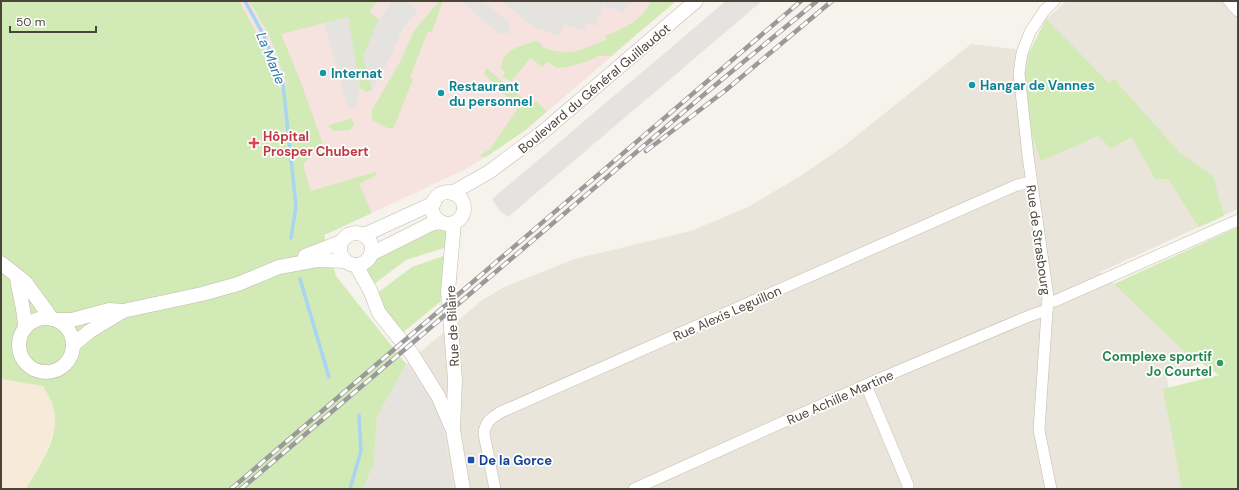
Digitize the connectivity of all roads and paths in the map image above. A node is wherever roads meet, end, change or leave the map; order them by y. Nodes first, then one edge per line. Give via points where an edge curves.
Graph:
1 (696, 1) edge
2 (1054, 1) edge
3 (1229, 1) edge
4 (1238, 11) edge
5 (1031, 182) junction
6 (457, 197) junction
7 (434, 203) junction
8 (1238, 220) edge
9 (447, 222) junction
10 (364, 235) junction
11 (341, 242) junction
12 (371, 254) junction
13 (1, 263) edge
14 (350, 263) junction
15 (279, 267) junction
16 (17, 277) junction
17 (1048, 306) junction
18 (123, 311) junction
19 (55, 320) junction
20 (25, 328) junction
21 (73, 346) junction
22 (866, 385) junction
23 (453, 430) junction
24 (463, 489) edge
25 (495, 489) edge
26 (634, 489) edge
27 (908, 489) edge
28 (1051, 489) edge

1 - 6 street, Boulevard du Général Guillaudot via 550,127
2 - 5 street, Rue de Strasbourg via 1030,32 1020,63
3 - 4 street
5 - 17 street, Rue de Strasbourg
5 - 25 street, Rue Alexis Leguillon via 1017,185 501,412 490,419 485,426 484,434
6 - 7 street via 440,195
6 - 9 street via 464,211 462,216
7 - 9 street via 434,214
7 - 10 street
8 - 17 street, Rue Achille Martine
9 - 12 street via 431,224
9 - 23 street, Rue de Bilaire via 448,291 455,380
10 - 11 street via 351,233
10 - 12 street via 371,243
11 - 14 street via 340,252
11 - 15 street via 282,263
12 - 14 street via 364,263
13 - 16 street
14 - 15 street via 317,260
14 - 23 street, Rue de Bilaire via 370,290 379,313 412,354 438,396
15 - 18 street via 231,286
16 - 19 street
16 - 20 street via 24,305
17 - 22 street, Rue Achille Martine
17 - 28 street, Rue de Strasbourg via 1039,430
18 - 19 street via 109,310 72,320
18 - 21 street via 90,331
19 - 20 street via 37,319
19 - 21 street via 69,331
20 - 21 street via 19,339 21,354 31,367 41,371 53,371 63,366 70,357
22 - 26 street, Rue Achille Martine
22 - 27 street
23 - 24 street, Rue de Bilaire

